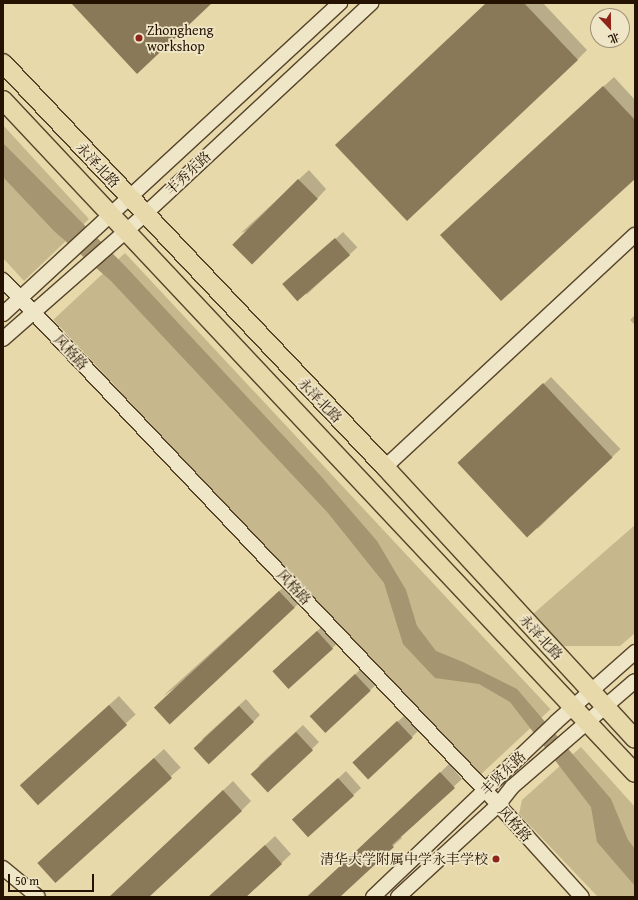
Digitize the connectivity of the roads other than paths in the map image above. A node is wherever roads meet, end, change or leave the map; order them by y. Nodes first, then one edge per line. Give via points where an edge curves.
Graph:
1 (340, 3) edge
2 (371, 3) edge
3 (3, 63) edge
4 (3, 100) edge
5 (129, 198) junction
6 (110, 215) junction
7 (144, 215) junction
8 (125, 231) junction
9 (635, 235) edge
10 (3, 280) edge
11 (20, 298) junction
12 (33, 312) junction
13 (3, 314) edge
14 (3, 339) edge
15 (385, 467) junction
16 (635, 652) edge
17 (635, 680) edge
18 (590, 691) junction
19 (573, 708) junction
20 (604, 708) junction
21 (588, 723) junction
22 (635, 739) edge
23 (635, 773) edge
24 (485, 790) junction
25 (498, 805) junction
26 (3, 868) edge
27 (38, 897) edge
28 (373, 897) edge
29 (398, 897) edge
30 (582, 897) edge

1 - 5 street, 丰秀东路
2 - 7 street, 丰秀东路
3 - 5 main road, 永泽北路
4 - 6 main road, 永泽北路
5 - 6 street, 丰秀东路
5 - 7 main road, 永泽北路
6 - 8 main road, 永泽北路
6 - 11 street, 丰秀东路
7 - 8 street, 丰秀东路
7 - 15 main road, 永泽北路
8 - 12 street, 丰秀东路
8 - 19 main road, 永泽北路
9 - 15 street
10 - 11 street, 风格路
11 - 12 street, 风格路
11 - 13 street, 丰秀东路
12 - 14 street, 丰秀东路
12 - 24 street, 风格路
15 - 18 main road, 永泽北路
16 - 18 street, 丰贤东路
17 - 20 street, 丰贤东路
18 - 19 street, 丰贤东路
18 - 20 main road, 永泽北路
19 - 21 main road, 永泽北路
19 - 24 street, 丰贤东路
20 - 21 street, 丰贤东路
20 - 22 main road, 永泽北路
21 - 23 main road, 永泽北路
21 - 25 street, 丰贤东路 via 512,787
24 - 25 street, 风格路
24 - 28 street, 丰贤东路
25 - 29 street, 丰贤东路
25 - 30 street, 风格路
26 - 27 street

